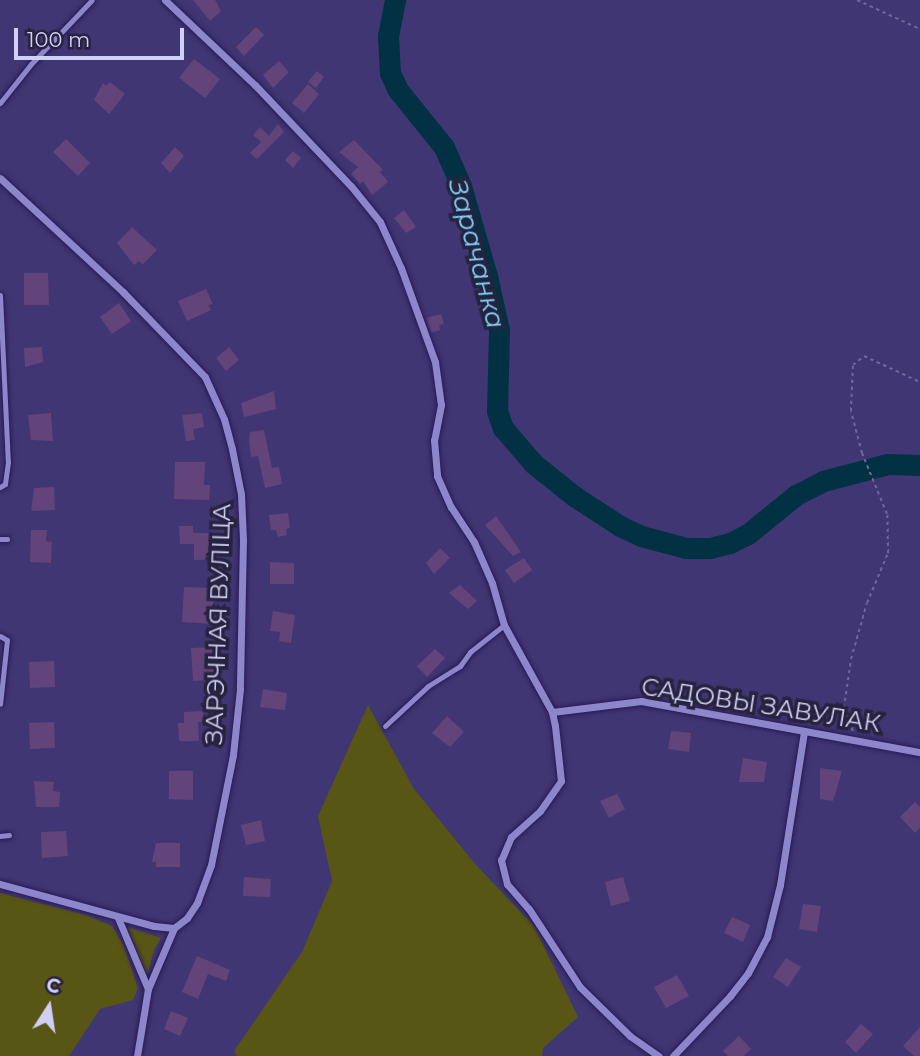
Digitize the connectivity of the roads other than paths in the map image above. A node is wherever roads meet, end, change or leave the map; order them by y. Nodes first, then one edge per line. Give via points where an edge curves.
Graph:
1 (92, 0) edge
2 (165, 0) edge
3 (0, 103) edge
4 (0, 178) edge
5 (0, 295) edge
6 (0, 487) edge
7 (504, 625) junction
8 (0, 636) edge
9 (0, 704) edge
10 (552, 712) junction
11 (386, 726) dead end
12 (804, 731) junction
13 (920, 752) edge
14 (9, 835) dead end
15 (0, 836) edge
16 (0, 884) edge
17 (118, 918) junction
18 (174, 928) junction
19 (148, 989) junction
20 (137, 1056) edge
21 (659, 1056) edge
22 (673, 1056) edge

1 - 3 lane via 30,64
2 - 7 street via 255,85 380,222 435,362 441,405 434,440 437,476 492,583
4 - 18 street, ЗАРЭЧНАЯ ВУЛІЦА via 123,292 205,377 232,449 241,494 243,540 240,689 233,755 211,865 197,903
5 - 6 lane via 8,462 5,484
7 - 10 street
7 - 11 lane
8 - 9 lane via 7,640
10 - 12 street, САДОВЫ ЗАВУЛАК via 641,701
10 - 21 street via 561,780 540,811 511,836 501,860 507,884 580,987 630,1036
12 - 13 street, САДОВЫ ЗАВУЛАК
12 - 22 street via 780,885 767,937 730,996
14 - 15 lane
16 - 17 street
17 - 18 street
17 - 19 street
18 - 19 street, ЗАРЭЧНАЯ ВУЛІЦА
19 - 20 street, ЗАРЭЧНАЯ ВУЛІЦА

